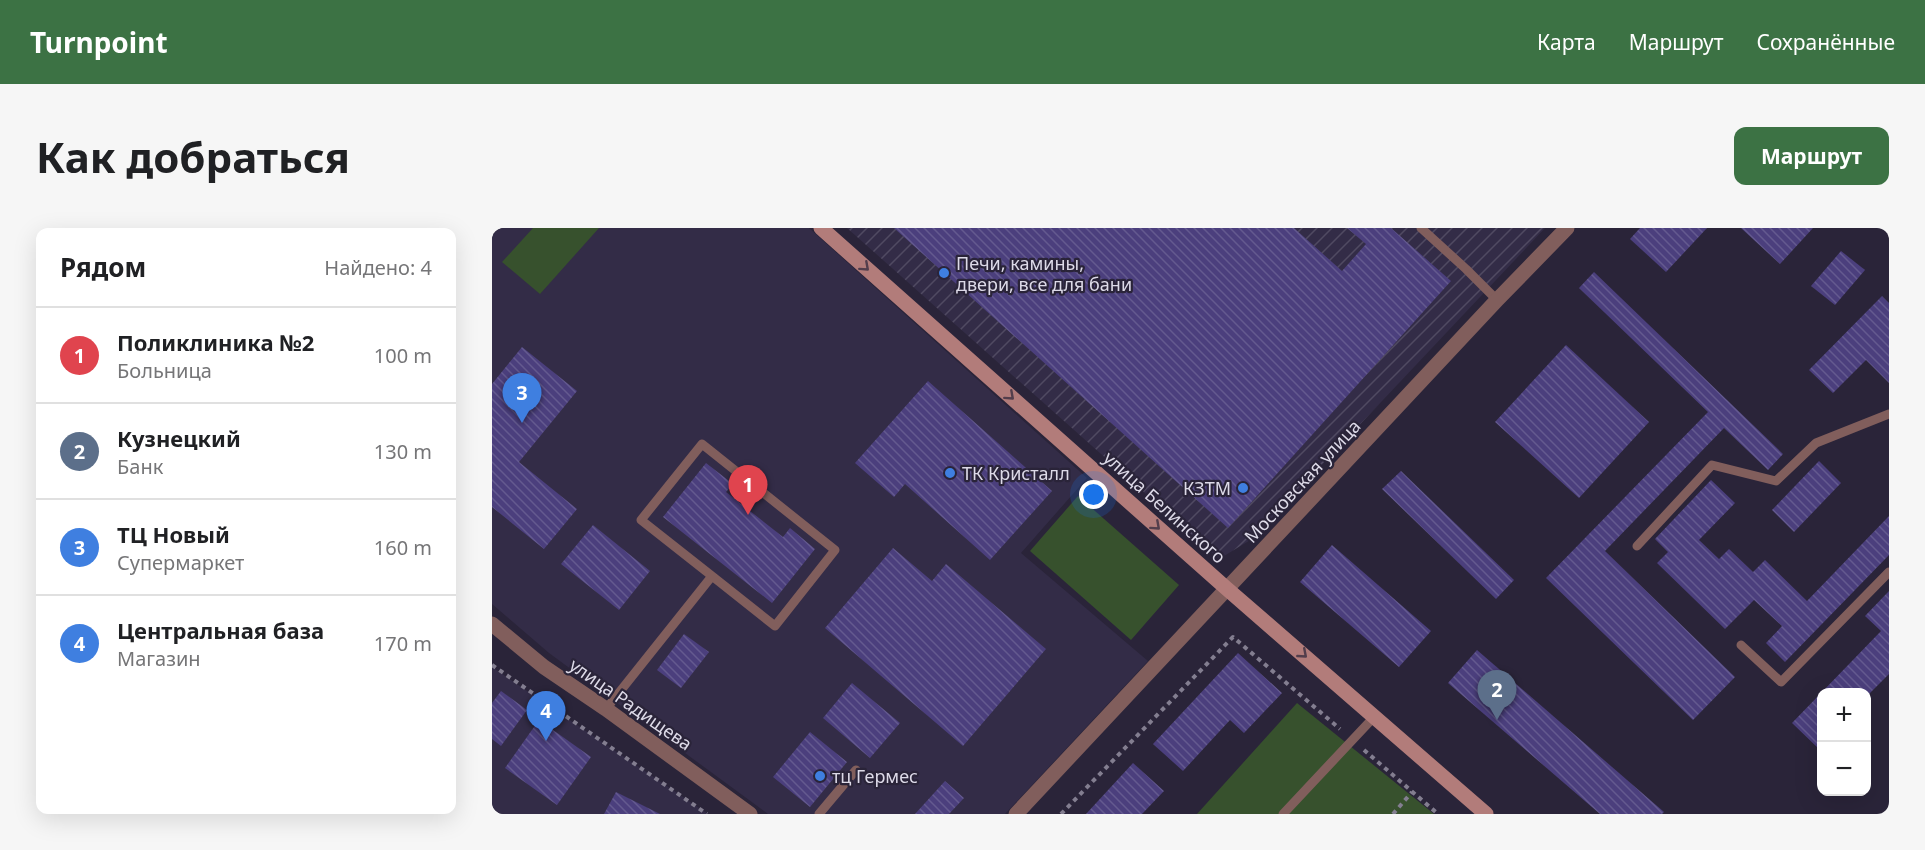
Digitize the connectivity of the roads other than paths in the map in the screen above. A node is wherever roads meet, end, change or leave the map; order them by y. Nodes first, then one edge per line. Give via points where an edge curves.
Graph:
1 (821, 228) edge
2 (1421, 228) edge
3 (1568, 228) edge
4 (1497, 300) junction
5 (1889, 414) edge
6 (1637, 546) dead end
7 (1889, 572) edge
8 (712, 576) junction
9 (1226, 588) junction
10 (492, 624) edge
11 (1741, 645) dead end
12 (606, 709) junction
13 (1374, 717) junction
14 (856, 770) dead end
15 (750, 814) edge
16 (819, 814) edge
17 (1016, 814) edge
18 (1283, 814) edge
19 (1486, 814) edge

1 -> 9 street, улица Белинского
2 - 4 lane
3 - 4 street, Московская улица
4 - 9 street, Московская улица
5 - 6 lane via 1815,443 1776,481 1712,465
7 - 11 lane via 1780,682
8 - 8 lane via 641,520 702,444 835,550 775,626
8 - 12 lane
9 -> 13 street, улица Белинского
9 - 17 street, Московская улица
10 - 12 street, улица Радищева via 544,667
12 - 15 street, улица Радищева
13 - 18 lane
13 - 19 street, улица Белинского
14 - 16 lane

